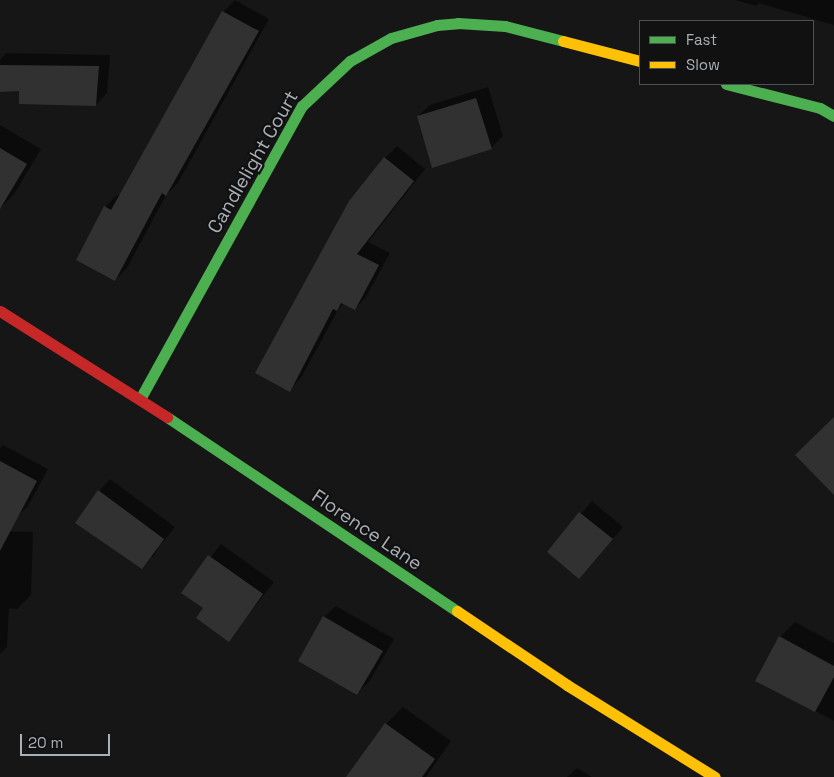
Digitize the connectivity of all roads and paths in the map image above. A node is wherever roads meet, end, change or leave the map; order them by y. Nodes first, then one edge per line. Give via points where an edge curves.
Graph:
1 (639, 62) edge
2 (730, 85) edge
3 (834, 116) edge
4 (0, 311) edge
5 (140, 399) junction
6 (715, 777) edge

1 - 5 street, Candlelight Court via 505,26 467,23 437,25 391,38 350,61 302,106
2 - 3 street via 820,108
4 - 5 street, Florence Lane
5 - 6 street, Florence Lane via 567,685

